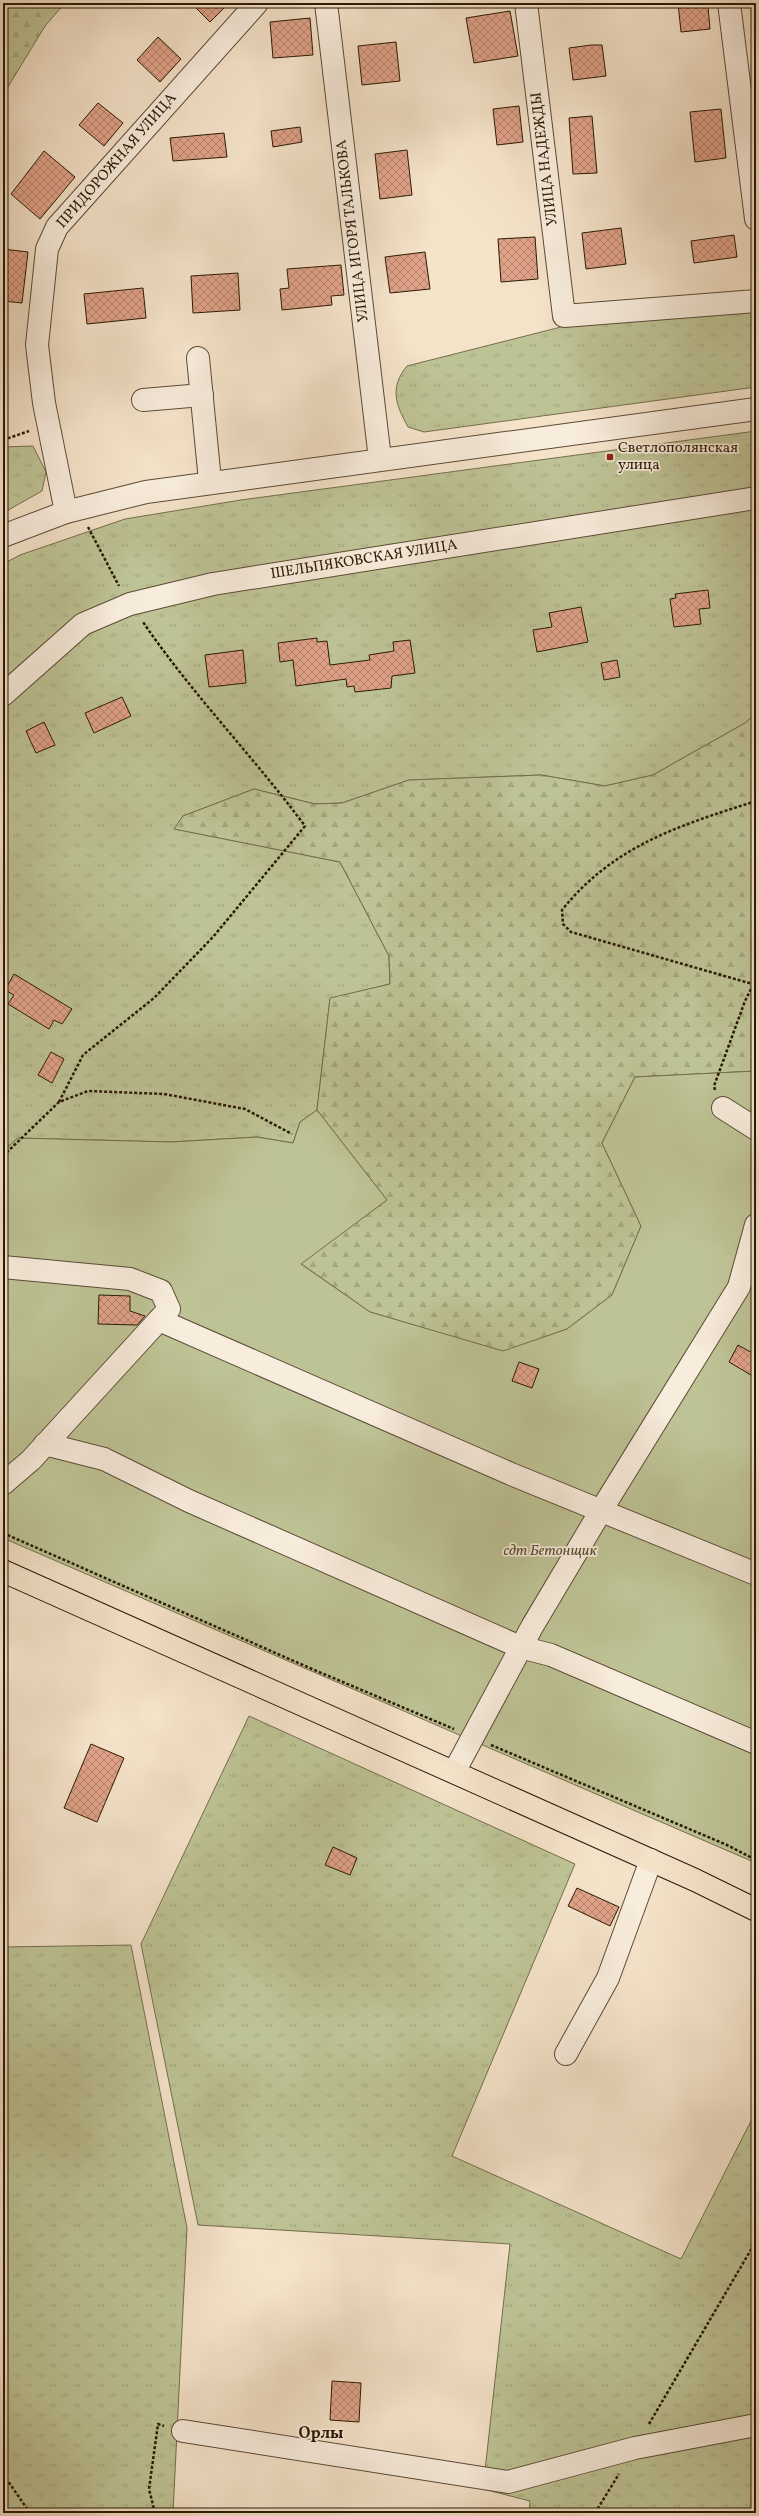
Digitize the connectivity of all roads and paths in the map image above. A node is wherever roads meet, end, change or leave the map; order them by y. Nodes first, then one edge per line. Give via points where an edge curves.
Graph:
1 (9, 3) edge
2 (257, 3) edge
3 (326, 3) edge
4 (526, 3) edge
5 (729, 3) edge
6 (3, 11) edge
7 (756, 219) edge
8 (756, 301) edge
9 (198, 358) dead end
10 (202, 395) junction
11 (143, 400) dead end
12 (756, 409) edge
13 (48, 424) junction
14 (3, 440) edge
15 (380, 459) junction
16 (210, 481) junction
17 (756, 498) edge
18 (74, 510) junction
19 (3, 536) edge
20 (130, 604) junction
21 (3, 695) edge
22 (756, 801) edge
23 (756, 979) edge
24 (755, 984) edge
25 (59, 1102) junction
26 (723, 1108) joint
27 (756, 1129) edge
28 (292, 1134) dead end
29 (3, 1156) edge
30 (756, 1225) edge
31 (3, 1268) edge
32 (159, 1320) junction
33 (45, 1444) junction
34 (3, 1484) edge
35 (601, 1510) junction
36 (3, 1533) edge
37 (3, 1571) edge
38 (756, 1574) edge
39 (520, 1648) junction
40 (472, 1736) junction
41 (756, 1743) edge
42 (454, 1772) junction
43 (651, 1860) junction
44 (756, 1860) edge
45 (756, 1910) edge
46 (566, 2054) dead end
47 (756, 2241) edge
48 (756, 2426) edge
49 (183, 2431) joint
50 (635, 2448) junction
51 (3, 2474) edge
52 (30, 2513) edge
53 (155, 2513) edge
54 (595, 2513) edge

1 - 6 path
2 - 13 street, ПРИДОРОЖНАЯ УЛИЦА via 57,227 47,249 37,345
3 - 15 street, УЛИЦА ИГОРЯ ТАЛЬКОВА
4 - 8 street, УЛИЦА НАДЕЖДЫ via 564,316
5 - 7 street
9 - 10 street
10 - 11 street
10 - 16 street
12 - 15 street
13 - 14 path
13 - 18 street, ПРИДОРОЖНАЯ УЛИЦА
15 - 16 street
16 - 18 street via 146,492
17 - 20 street, ШЕЛЬПЯКОВСКАЯ УЛИЦА via 213,584
18 - 19 street
18 - 20 path
20 - 21 street, ШЕЛЬПЯКОВСКАЯ УЛИЦА via 84,624
20 - 25 path via 203,702 266,774 305,826 213,938 154,998 83,1055
22 - 24 path via 652,838 615,860 575,894 562,910 563,924 570,932
23 - 24 path
24 - 26 path via 745,1001 714,1086 716,1098
25 - 28 path via 88,1091 164,1094 245,1108
25 - 29 path
26 - 27 street
30 - 35 street via 739,1287
31 - 32 street via 130,1279 161,1291 169,1309
32 - 33 street
32 - 35 street via 511,1474
33 - 34 street
33 - 39 street via 104,1459 189,1501
35 - 38 street
35 - 39 street
36 - 40 path via 312,1669
37 - 42 main road
39 - 40 street
39 - 41 street via 551,1655
40 - 42 street
40 - 44 path via 727,1845
42 - 43 main road
43 - 45 main road
43 - 46 street via 608,1978
47 - 50 path
48 - 50 street
49 - 50 street via 508,2482
49 - 53 path via 158,2424 149,2489
50 - 54 path
51 - 52 path

